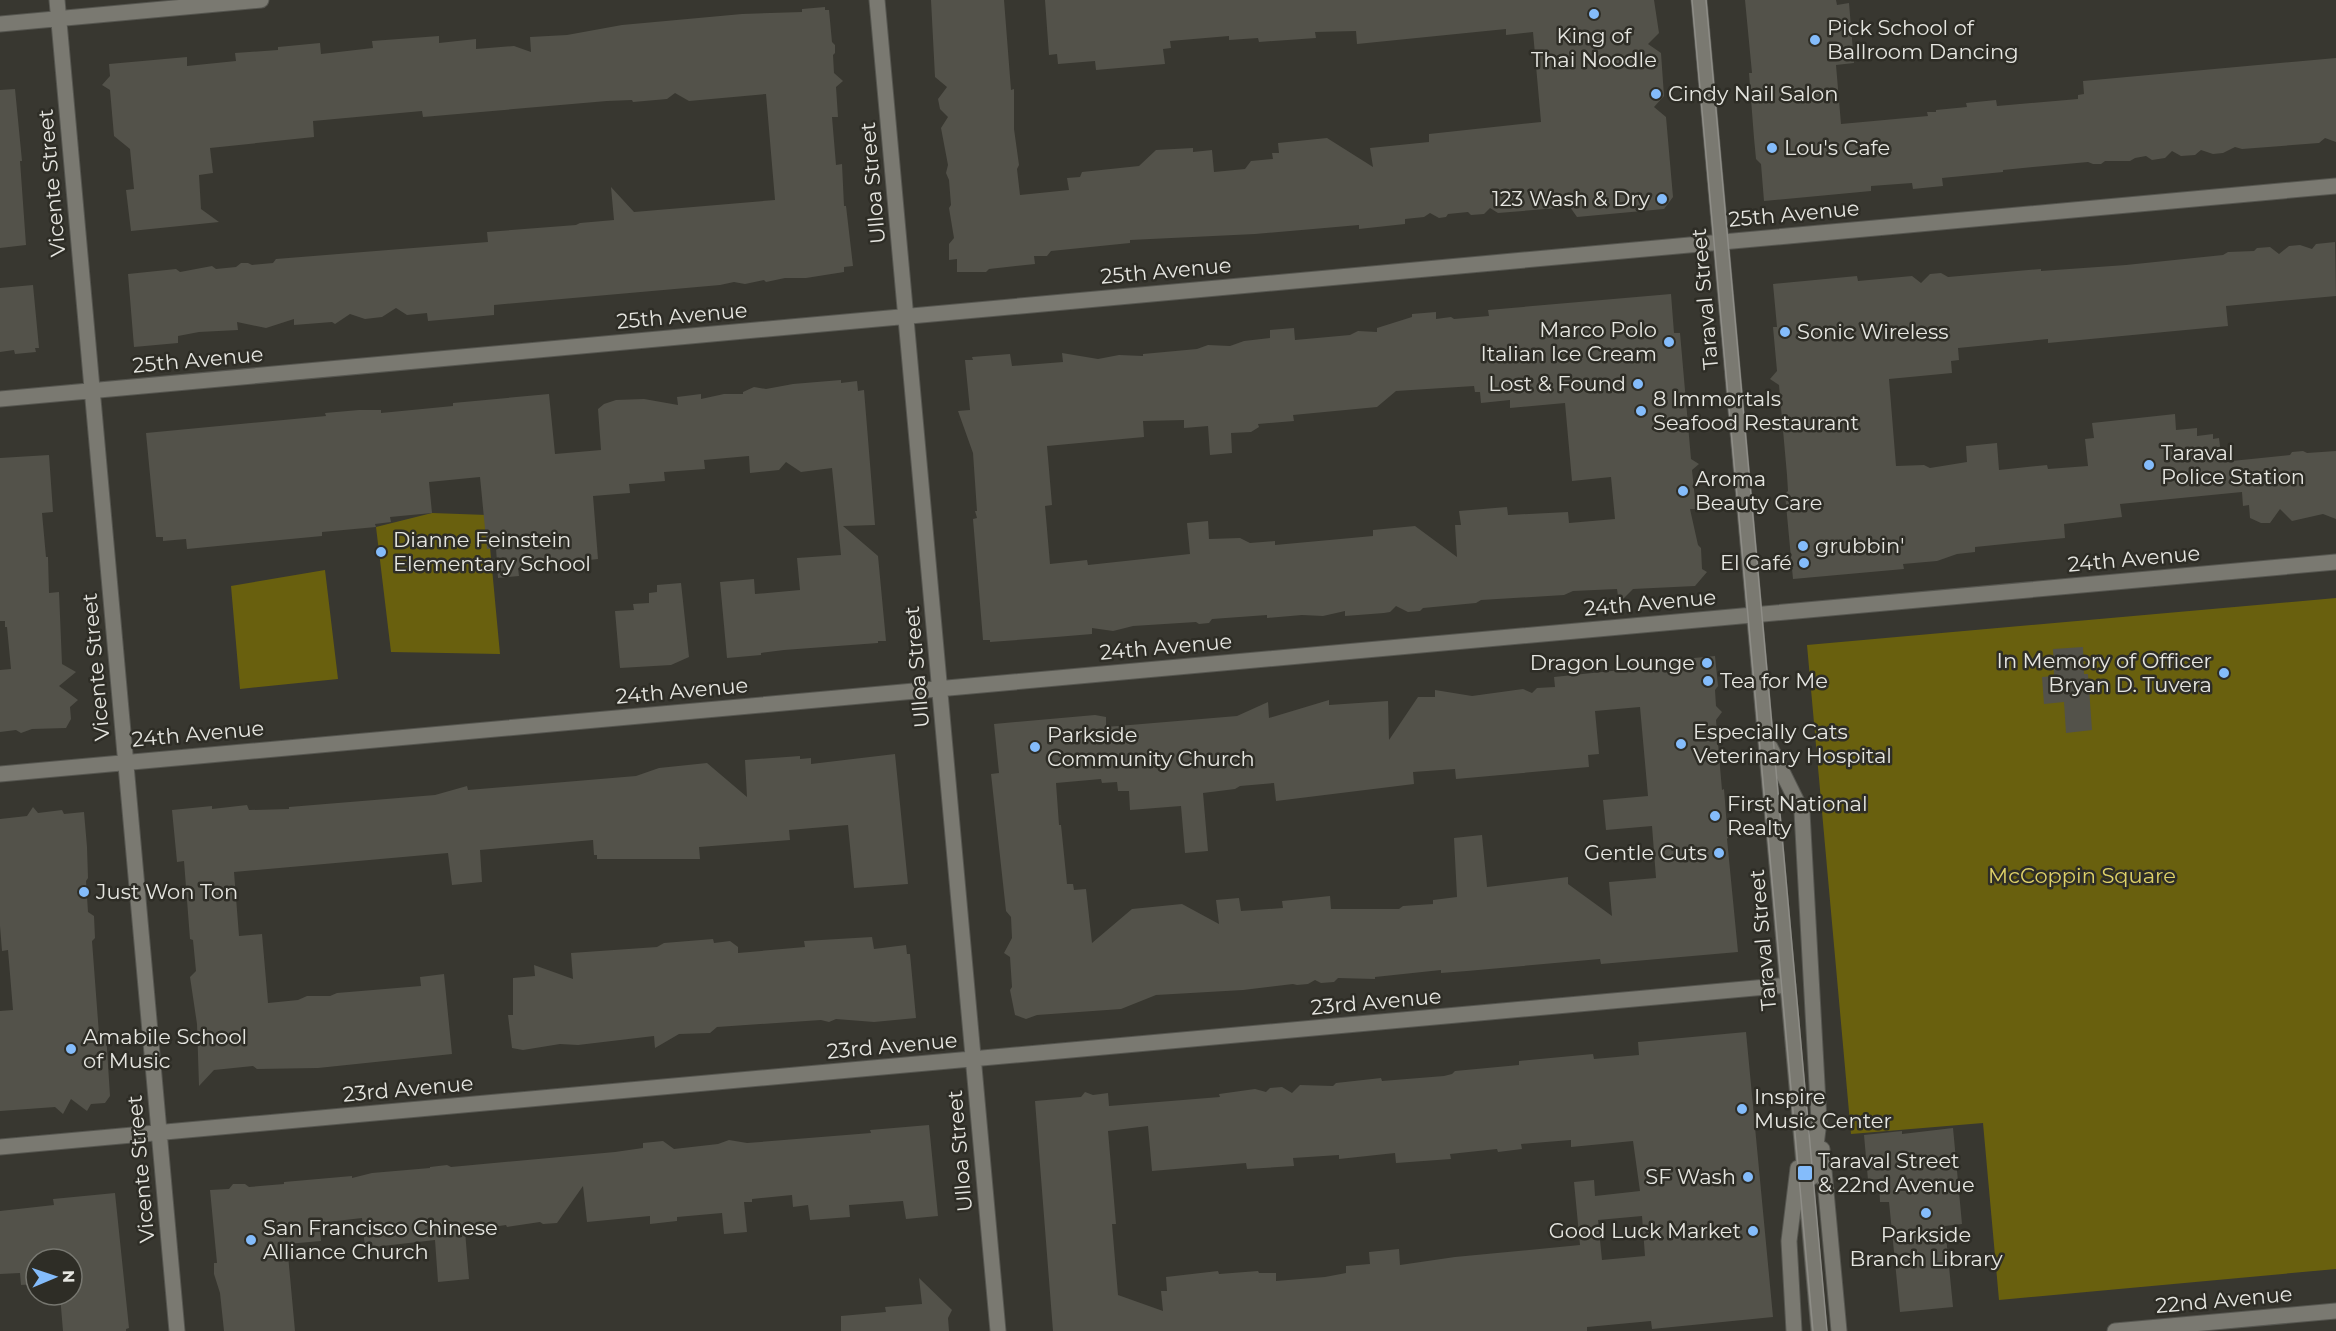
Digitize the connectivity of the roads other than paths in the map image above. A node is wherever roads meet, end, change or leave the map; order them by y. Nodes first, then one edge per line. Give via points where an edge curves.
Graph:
1 (57, 0) edge
2 (261, 0) edge
3 (877, 0) edge
4 (1699, 0) edge
5 (58, 18) junction
6 (0, 24) edge
7 (2336, 186) edge
8 (1721, 242) junction
9 (906, 316) junction
10 (92, 390) junction
11 (0, 399) edge
12 (2336, 562) edge
13 (1755, 615) junction
14 (940, 688) junction
15 (1766, 739) junction
16 (126, 762) junction
17 (0, 774) edge
18 (1788, 985) junction
19 (973, 1059) junction
20 (1819, 1121) junction
21 (159, 1133) junction
22 (1802, 1138) junction
23 (0, 1147) edge
24 (1808, 1207) junction
25 (2336, 1311) edge
26 (177, 1331) edge
27 (998, 1331) edge
28 (1794, 1331) edge
29 (1819, 1331) edge
30 (1839, 1331) edge
31 (2115, 1331) edge

1 - 5 street, Vicente Street
2 - 5 street
3 - 9 street, Ulloa Street
4 - 8 street, Taraval Street
5 - 6 street
5 - 10 street, Vicente Street
7 - 8 street, 25th Avenue
8 - 9 street, 25th Avenue
8 - 13 street, Taraval Street
9 - 10 street, 25th Avenue
9 - 14 street, Ulloa Street
10 - 11 street, 25th Avenue
10 - 16 street, Vicente Street
12 - 13 street, 24th Avenue
13 - 14 street, 24th Avenue
13 - 15 street, Taraval Street
14 - 16 street, 24th Avenue
14 - 19 street, Ulloa Street
15 - 18 street, Taraval Street
15 - 20 street, Taraval Street via 1802,812
16 - 17 street, 24th Avenue
16 - 21 street, Vicente Street
18 - 19 street, 23rd Avenue
18 - 22 street, Taraval Street
19 - 21 street, 23rd Avenue
19 - 27 street, Ulloa Street
20 - 24 street, Taraval Street
20 - 30 street, Taraval Street
21 - 23 street, 23rd Avenue
21 - 26 street, Vicente Street
22 - 24 street, Taraval Street
22 - 28 street, Taraval Street via 1789,1241
24 - 29 street, Taraval Street
25 - 31 street, 22nd Avenue

